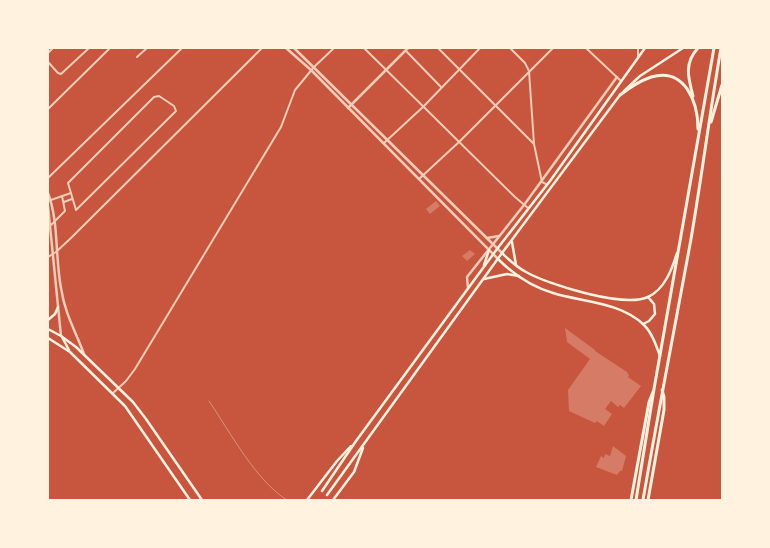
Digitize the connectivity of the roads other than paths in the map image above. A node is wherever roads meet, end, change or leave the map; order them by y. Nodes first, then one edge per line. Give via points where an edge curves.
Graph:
1 (54, 48) edge
2 (89, 48) edge
3 (110, 48) edge
4 (147, 48) edge
5 (182, 48) edge
6 (262, 48) edge
7 (286, 48) edge
8 (294, 48) edge
9 (334, 48) edge
10 (364, 48) edge
11 (408, 48) edge
12 (438, 48) edge
13 (480, 48) edge
14 (510, 48) edge
15 (553, 48) edge
16 (586, 48) edge
17 (638, 48) edge
18 (645, 48) edge
19 (683, 48) edge
20 (698, 48) edge
21 (714, 48) edge
22 (722, 48) edge
23 (405, 51) junction
24 (48, 53) edge
25 (137, 57) dead end
26 (638, 57) junction
27 (48, 62) edge
28 (314, 67) junction
29 (459, 68) junction
30 (311, 70) junction
31 (387, 70) junction
32 (530, 71) junction
33 (617, 78) junction
34 (621, 81) junction
35 (722, 84) edge
36 (441, 87) junction
37 (620, 95) junction
38 (694, 101) junction
39 (352, 104) junction
40 (424, 106) junction
41 (496, 106) junction
42 (348, 108) junction
43 (48, 109) edge
44 (708, 130) junction
45 (697, 139) junction
46 (388, 140) junction
47 (460, 142) junction
48 (384, 144) junction
49 (534, 144) junction
50 (424, 175) junction
51 (48, 178) edge
52 (419, 180) junction
53 (542, 182) junction
54 (547, 185) junction
55 (48, 192) edge
56 (71, 194) junction
57 (62, 196) junction
58 (72, 199) junction
59 (49, 200) edge
60 (64, 202) junction
61 (524, 205) junction
62 (48, 206) edge
63 (528, 208) junction
64 (54, 223) junction
65 (50, 226) junction
66 (502, 234) junction
67 (485, 237) junction
68 (512, 240) junction
69 (680, 242) junction
70 (493, 245) junction
71 (497, 249) junction
72 (489, 250) junction
73 (55, 253) junction
74 (502, 253) junction
75 (493, 255) junction
76 (48, 257) edge
77 (498, 259) junction
78 (516, 265) junction
79 (480, 273) junction
80 (519, 276) junction
81 (483, 280) junction
82 (468, 289) junction
83 (648, 297) junction
84 (58, 307) junction
85 (48, 320) edge
86 (643, 324) junction
87 (48, 329) edge
88 (61, 336) junction
89 (48, 338) edge
90 (70, 352) junction
91 (84, 354) junction
92 (660, 356) junction
93 (120, 388) junction
94 (654, 389) junction
95 (662, 390) junction
96 (113, 393) junction
97 (208, 400) dead end
98 (356, 441) junction
99 (363, 446) junction
100 (322, 491) dead end
101 (327, 495) dead end
102 (190, 500) edge
103 (202, 500) edge
104 (287, 500) edge
105 (306, 500) edge
106 (333, 500) edge
107 (633, 500) edge
108 (643, 500) edge
109 (648, 500) edge

1 - 24 street
2 - 27 street via 61,74
3 - 43 street
4 - 25 street
5 - 51 street
6 - 73 street
7 - 30 street
8 - 28 street
9 - 28 street
10 - 31 street
11 - 23 street
12 - 29 street
13 - 29 street
14 - 32 street
15 - 32 street
16 - 33 street
17 - 26 street
18 - 26 main road
19 - 37 main road via 634,80
20 - 38 highway via 688,68
21 - 45 highway
22 - 44 highway
23 - 31 street
23 - 36 street
26 - 34 main road
28 - 30 street
28 - 39 street
29 - 36 street
29 - 41 street
30 - 42 street
30 - 93 street via 295,90 281,127 226,221 140,362
31 - 39 street
31 - 40 street
32 - 41 street
32 - 49 street
33 - 34 street
33 - 53 street
34 - 54 main road
35 - 44 highway
36 - 40 street
37 - 38 highway via 646,80 662,76 681,82
37 - 68 main road
38 - 45 highway via 698,116
39 - 42 street
39 - 46 street
40 - 46 street
40 - 47 street
41 - 47 street
41 - 49 street
42 - 48 street
44 - 95 highway
45 - 69 highway
46 - 48 street
46 - 50 street
47 - 50 street
47 - 61 street
48 - 52 street
49 - 53 street
50 - 52 street
50 - 67 street
52 - 72 street
53 - 54 street
53 - 61 street
54 - 63 main road
55 - 59 street
56 - 57 street
56 - 58 street
56 - 58 street via 68,183 154,97 159,96 174,106 175,113 77,210
57 - 59 street
57 - 60 street
58 - 60 street
59 - 64 street
60 - 64 street via 65,212
61 - 63 street
61 - 66 street
62 - 65 street
63 - 71 main road
64 - 65 street
64 - 73 street
65 - 73 street
66 - 67 street via 496,238
66 - 70 street
67 - 70 street
68 - 74 main road
68 - 78 main road
69 - 83 main road via 670,272 663,284
69 - 92 highway
70 - 71 street
70 - 72 street
71 - 74 street
71 - 75 main road
72 - 75 street
72 - 79 main road
72 - 82 street via 467,277
73 - 76 street
73 - 84 street
73 - 91 street via 66,314
74 - 77 main road
74 - 78 main road
75 - 77 street
75 - 79 main road
77 - 80 main road
77 - 81 main road
78 - 83 main road via 548,282 601,296 624,300
79 - 82 main road
80 - 81 main road via 506,274
80 - 86 main road via 552,293 614,308
81 - 99 main road
82 - 98 main road
83 - 86 main road via 656,310
84 - 85 main road
84 - 88 street
86 - 92 main road
87 - 88 main road
88 - 90 main road
88 - 91 main road
89 - 90 main road
90 - 96 main road
91 - 93 main road
92 - 94 highway
93 - 96 street
93 - 103 main road via 146,419
94 - 107 highway
94 - 107 highway via 648,402
95 - 108 highway
95 - 109 highway via 664,410
96 - 102 main road via 136,420
97 - 104 lane via 264,481
98 - 100 main road
98 - 105 main road
99 - 101 main road
99 - 106 main road via 354,472

